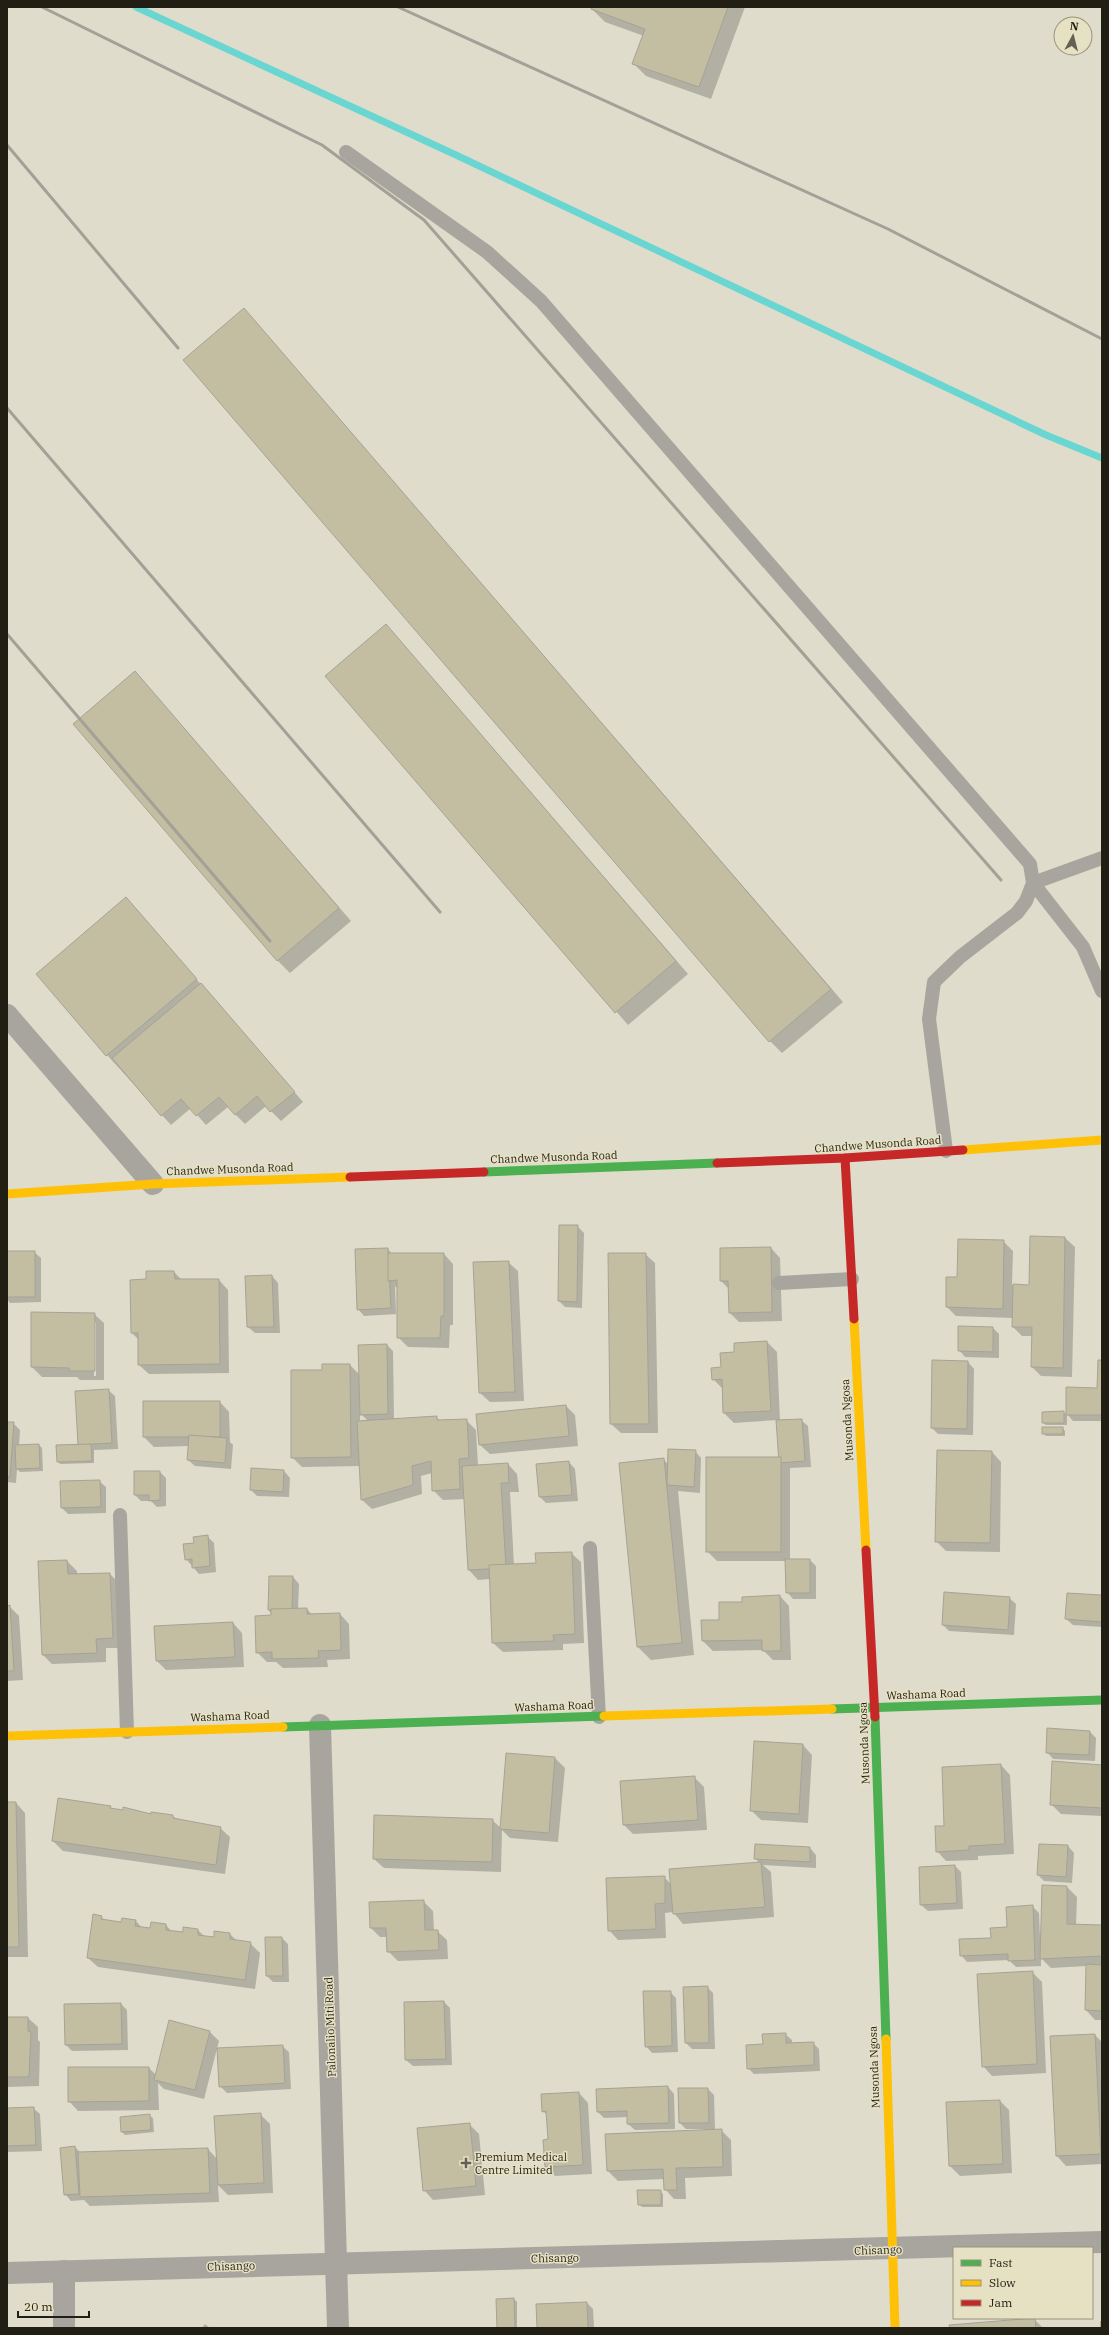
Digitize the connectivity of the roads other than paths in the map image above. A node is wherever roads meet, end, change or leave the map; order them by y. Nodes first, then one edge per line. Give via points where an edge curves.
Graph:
1 (346, 152) dead end
2 (1102, 858) edge
3 (1033, 883) junction
4 (1102, 991) edge
5 (7, 1015) edge
6 (1102, 1140) edge
7 (946, 1151) junction
8 (845, 1158) junction
9 (152, 1184) junction
10 (7, 1194) edge
11 (852, 1279) junction
12 (780, 1283) dead end
13 (120, 1515) dead end
14 (590, 1548) dead end
15 (1102, 1700) edge
16 (875, 1708) junction
17 (599, 1716) junction
18 (320, 1725) junction
19 (127, 1732) junction
20 (7, 1736) edge
21 (1102, 2242) edge
22 (891, 2249) junction
23 (337, 2263) junction
24 (64, 2271) junction
25 (7, 2272) edge
26 (64, 2328) edge
27 (338, 2328) edge
28 (896, 2328) edge

1 - 3 lane via 487,252 541,301 1030,864
2 - 3 lane
3 - 4 lane via 1083,947
3 - 7 lane via 1017,913 960,957 934,982 930,1019
5 - 9 street
6 - 7 street, Chandwe Musonda Road
7 - 8 street, Chandwe Musonda Road
8 - 9 street, Chandwe Musonda Road
8 - 11 street, Musonda Ngosa
9 - 10 street, Chandwe Musonda Road
11 - 12 lane
11 - 16 street, Musonda Ngosa
13 - 19 lane
14 - 17 lane
15 - 16 street, Washama Road
16 - 17 street, Washama Road
16 - 22 street, Musonda Ngosa
17 - 18 street, Washama Road
18 - 19 street, Washama Road
18 - 23 street, Palonalio Miti Road
19 - 20 street, Washama Road
21 - 22 street, Chisango
22 - 23 street, Chisango
22 - 28 street, Musonda Ngosa
23 - 24 street, Chisango
23 - 27 street, Palonalio Miti Road
24 - 25 street, Chisango
24 - 26 street

